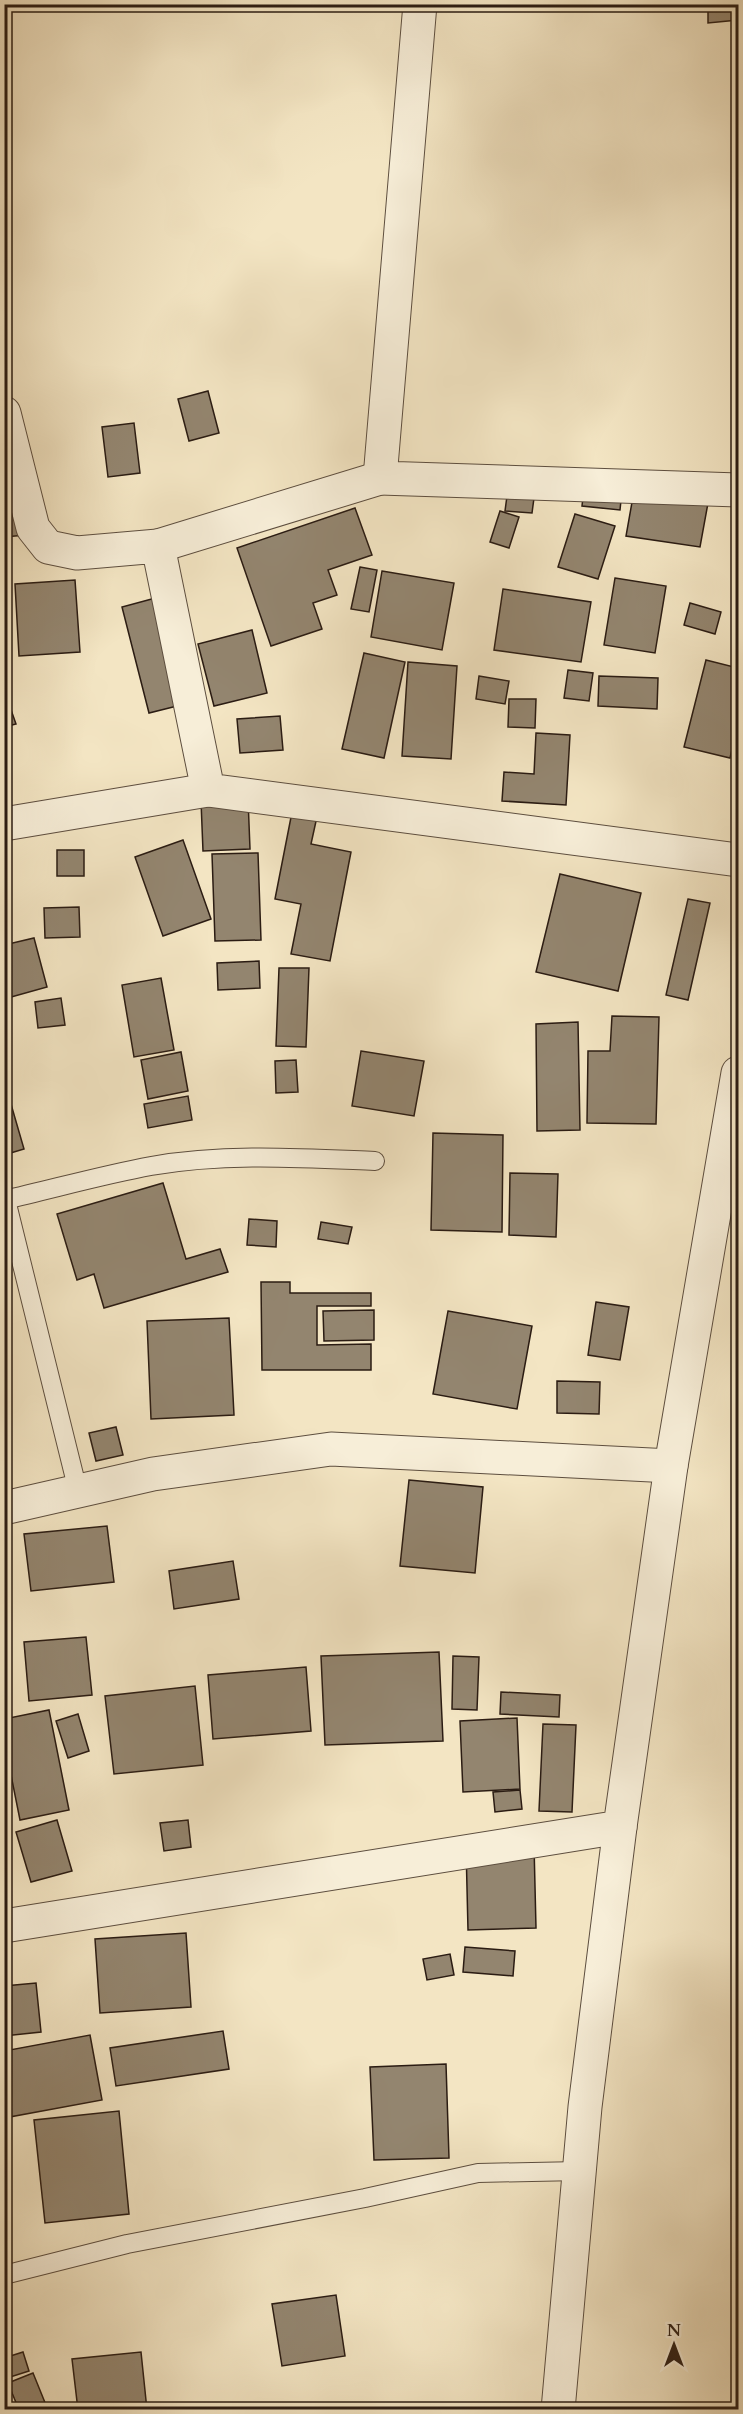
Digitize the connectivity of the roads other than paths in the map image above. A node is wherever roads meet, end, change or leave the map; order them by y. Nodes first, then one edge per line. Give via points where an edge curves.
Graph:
1 (420, 4) edge
2 (4, 413) edge
3 (380, 478) junction
4 (738, 490) edge
5 (158, 546) junction
6 (208, 790) junction
7 (4, 824) edge
8 (738, 860) edge
9 (738, 1073) edge
10 (375, 1161) dead end
11 (5, 1200) edge
12 (671, 1466) junction
13 (78, 1491) junction
14 (4, 1508) edge
15 (620, 1827) junction
16 (4, 1926) edge
17 (580, 2171) junction
18 (4, 2275) edge
19 (558, 2409) edge

1 - 3 street
2 - 5 street via 33,528 48,547 77,553
3 - 4 street
3 - 5 street
5 - 6 street
6 - 7 street
6 - 8 street
9 - 12 street
10 - 11 lane via 263,1157 197,1160 152,1166
11 - 13 lane
12 - 13 street via 331,1449 153,1474
12 - 15 street
13 - 14 street
15 - 16 street
15 - 17 street
17 - 18 lane via 478,2173 127,2244
17 - 19 street

